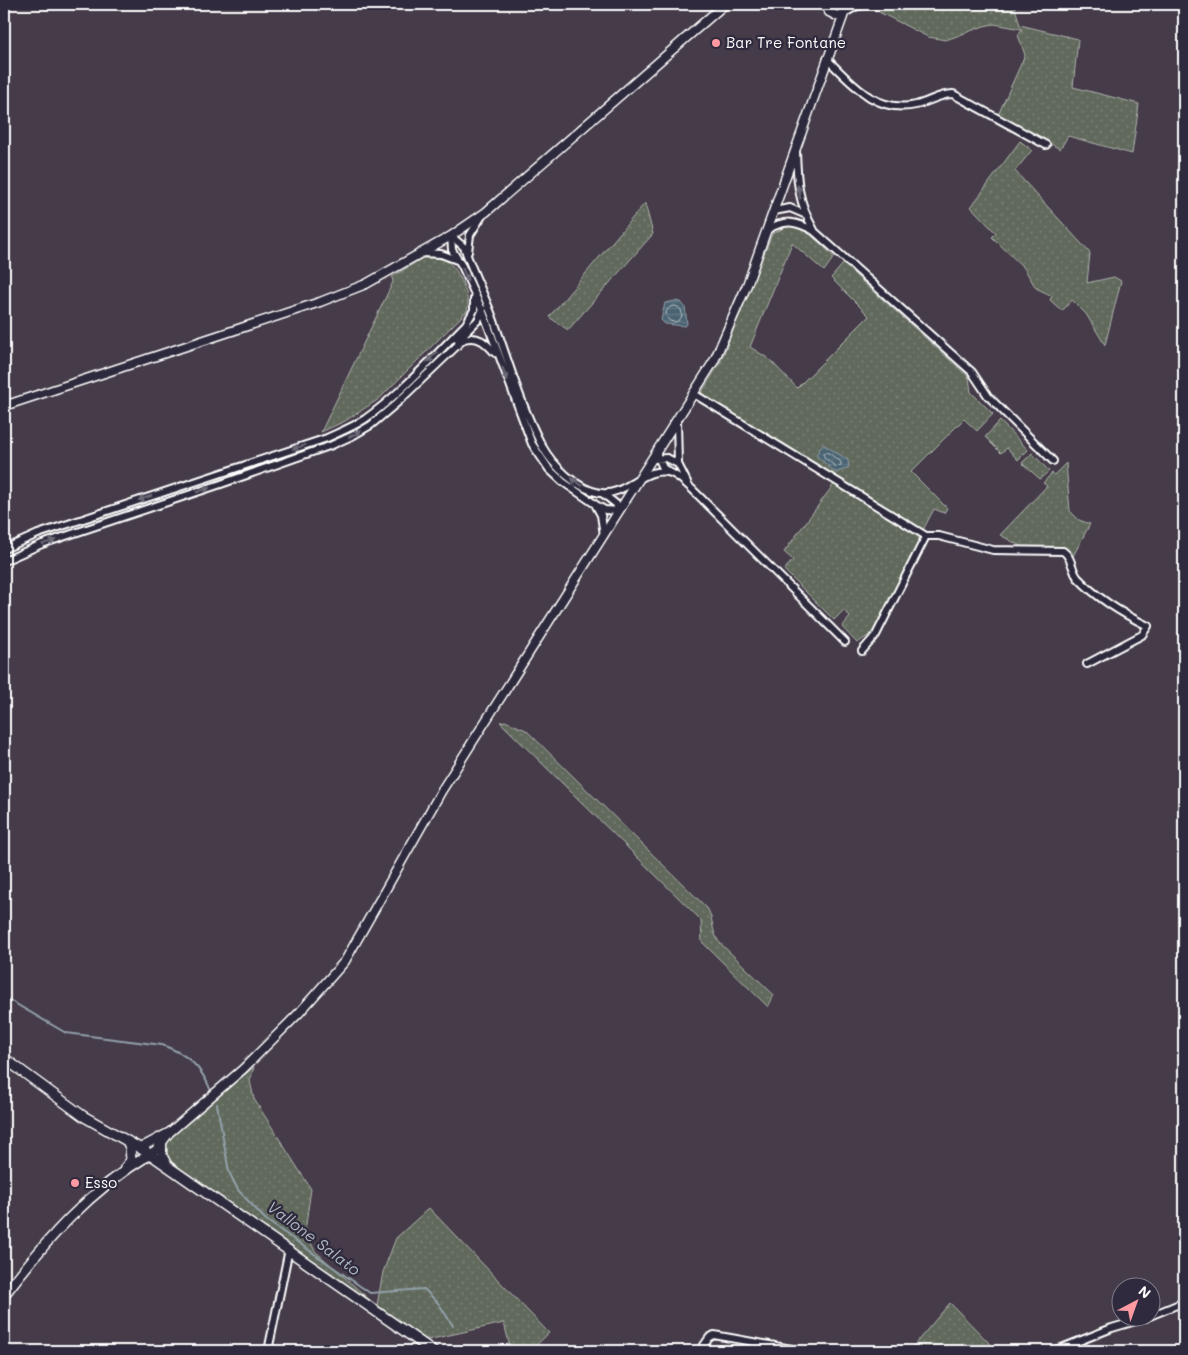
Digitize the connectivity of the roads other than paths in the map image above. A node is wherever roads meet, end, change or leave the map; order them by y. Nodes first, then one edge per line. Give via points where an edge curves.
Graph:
1 (726, 4) edge
2 (826, 4) edge
3 (872, 4) edge
4 (846, 10) edge
5 (830, 14) junction
6 (833, 41) junction
7 (827, 59) junction
8 (1046, 144) dead end
9 (796, 149) junction
10 (777, 208) junction
11 (486, 212) junction
12 (805, 215) junction
13 (794, 222) junction
14 (767, 230) junction
15 (814, 231) junction
16 (451, 236) junction
17 (422, 252) junction
18 (468, 259) junction
19 (457, 260) junction
20 (472, 290) junction
21 (481, 291) junction
22 (483, 312) junction
23 (466, 324) junction
24 (496, 330) junction
25 (448, 352) junction
26 (497, 354) junction
27 (694, 394) junction
28 (4, 406) edge
29 (677, 420) junction
30 (655, 457) junction
31 (1054, 462) dead end
32 (678, 464) junction
33 (672, 473) junction
34 (638, 480) junction
35 (692, 489) junction
36 (601, 493) junction
37 (595, 504) junction
38 (619, 512) junction
39 (604, 535) junction
40 (926, 536) junction
41 (4, 549) edge
42 (4, 561) edge
43 (845, 642) dead end
44 (862, 651) dead end
45 (1087, 664) dead end
46 (4, 1058) edge
47 (170, 1132) junction
48 (129, 1142) junction
49 (162, 1143) junction
50 (144, 1146) junction
51 (150, 1154) junction
52 (131, 1160) junction
53 (141, 1160) junction
54 (164, 1163) junction
55 (120, 1173) junction
56 (289, 1249) junction
57 (4, 1295) edge
58 (1184, 1302) edge
59 (1160, 1312) edge
60 (1112, 1328) edge
61 (268, 1351) edge
62 (433, 1351) edge
63 (700, 1351) edge
64 (803, 1351) edge
65 (1054, 1351) edge

1 - 11 street
2 - 5 street
3 - 4 street
4 - 5 street via 837,16
4 - 6 street
5 - 6 street
6 - 7 street
7 - 8 street via 864,95 880,103 914,105 953,94
7 - 9 street
9 - 10 street
12 -> 9 street via 797,186
10 - 12 street via 790,208
10 - 13 street
10 - 14 street
11 - 16 street
11 - 18 street via 470,235
12 - 15 street
13 - 14 street via 780,223
13 - 15 street
14 - 27 street via 725,338
15 - 31 street via 972,372 988,396
16 - 17 street
16 - 18 street via 462,243
16 - 19 street
17 - 19 street
17 - 28 street via 366,284 320,302
18 - 21 street
19 -> 20 street
20 - 22 street
20 - 23 street via 474,310
21 - 22 street
21 - 24 street
22 - 23 street via 477,313
22 - 24 street
22 - 25 street
22 - 26 street
23 -> 41 street via 391,396 350,427 327,438 38,534
36 -> 24 street via 588,490 568,476 543,446
25 - 26 street via 464,339 475,337
42 -> 25 street via 42,544 354,435 398,403
26 -> 37 street via 540,457 563,482
27 - 29 street
27 - 40 street
29 - 30 street
29 - 32 street
30 - 32 street via 668,458
30 - 33 street via 663,468
30 - 34 street
32 - 35 street
33 - 34 street via 658,472
33 - 35 street
34 - 36 street via 617,492
34 - 38 street
35 - 43 street
36 - 38 street via 616,504
37 - 38 street via 605,510
37 - 39 street via 601,515
38 - 39 street
39 - 47 street via 442,790 345,962 259,1054
40 - 44 street via 876,635
40 - 45 street via 939,536 993,550 1058,550 1067,554 1076,577 1120,612 1148,626 1142,635
46 - 48 main road via 83,1116
47 - 49 street
47 - 50 street
48 - 50 main road
48 - 52 main road
49 - 51 street
49 - 54 street
50 - 51 main road
50 - 52 main road
51 - 53 main road
51 - 54 main road
52 - 55 main road
53 - 54 main road
53 - 55 main road
54 - 56 main road
55 - 57 main road via 61,1225
56 - 61 street
56 - 62 main road
58 - 59 street
60 - 65 street
63 - 64 street via 714,1335

